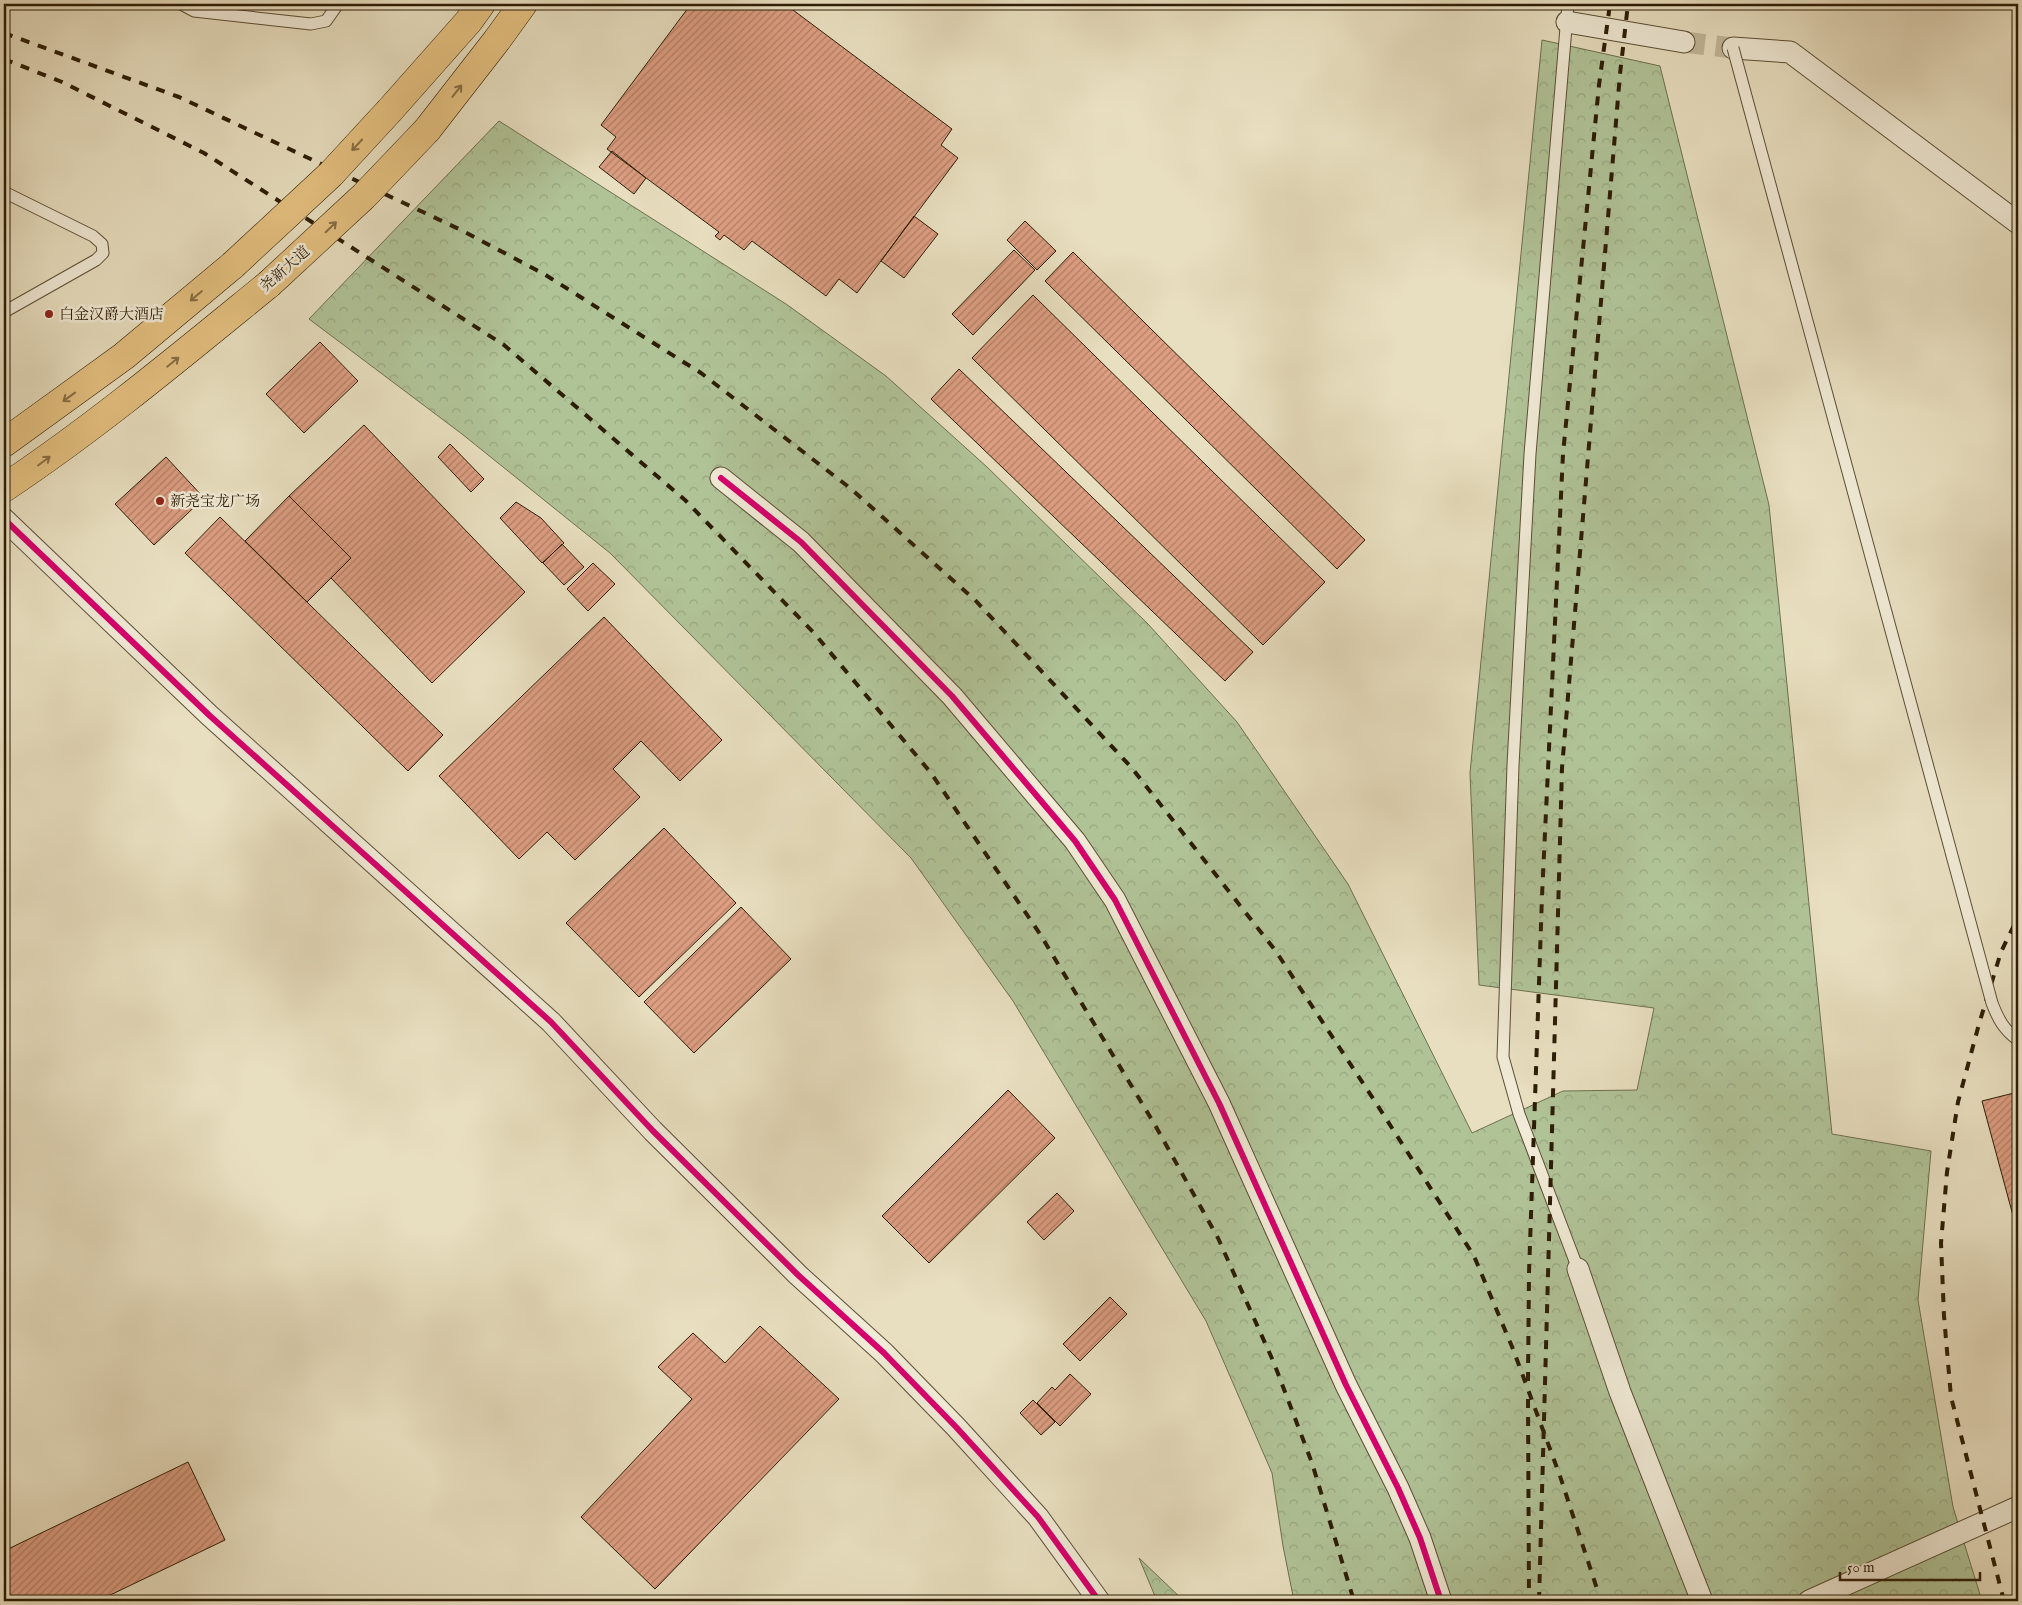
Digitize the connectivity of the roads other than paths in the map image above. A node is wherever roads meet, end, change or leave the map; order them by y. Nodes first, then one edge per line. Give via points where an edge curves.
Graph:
1 (181, 4) edge
2 (338, 4) edge
3 (481, 4) edge
4 (523, 4) edge
5 (1568, 13) edge
6 (1684, 42) tunnel mouth
7 (1732, 48) joint
8 (4, 192) edge
9 (2018, 223) edge
10 (4, 312) edge
11 (4, 443) edge
12 (721, 478) dead end
13 (4, 488) edge
14 (4, 519) edge
15 (2018, 1040) edge
16 (1578, 1269) joint
17 (2018, 1507) edge
18 (1099, 1601) edge
19 (1441, 1601) edge
20 (1702, 1601) edge
21 (1809, 1601) edge

1 - 2 lane via 194,11 311,24 326,21
3 -> 11 main road, bridge via 331,174 233,265 124,356
13 -> 4 main road, 尧新大道, bridge via 150,381 269,284 364,196 427,130
5 - 6 street
5 - 16 lane via 1530,463 1513,766 1503,1057 1520,1114
7 - 9 street via 1790,52
7 - 15 lane, bridge via 1992,1003 1998,1020
8 - 10 lane via 93,236 102,244 103,253
12 - 19 street via 801,542 952,696 1075,841 1115,900 1219,1104 1346,1385 1398,1488 1420,1538
14 - 18 street via 202,708 551,1022 653,1131 798,1276 884,1353 949,1421 1038,1517
16 - 20 street via 1620,1392
17 - 21 street

